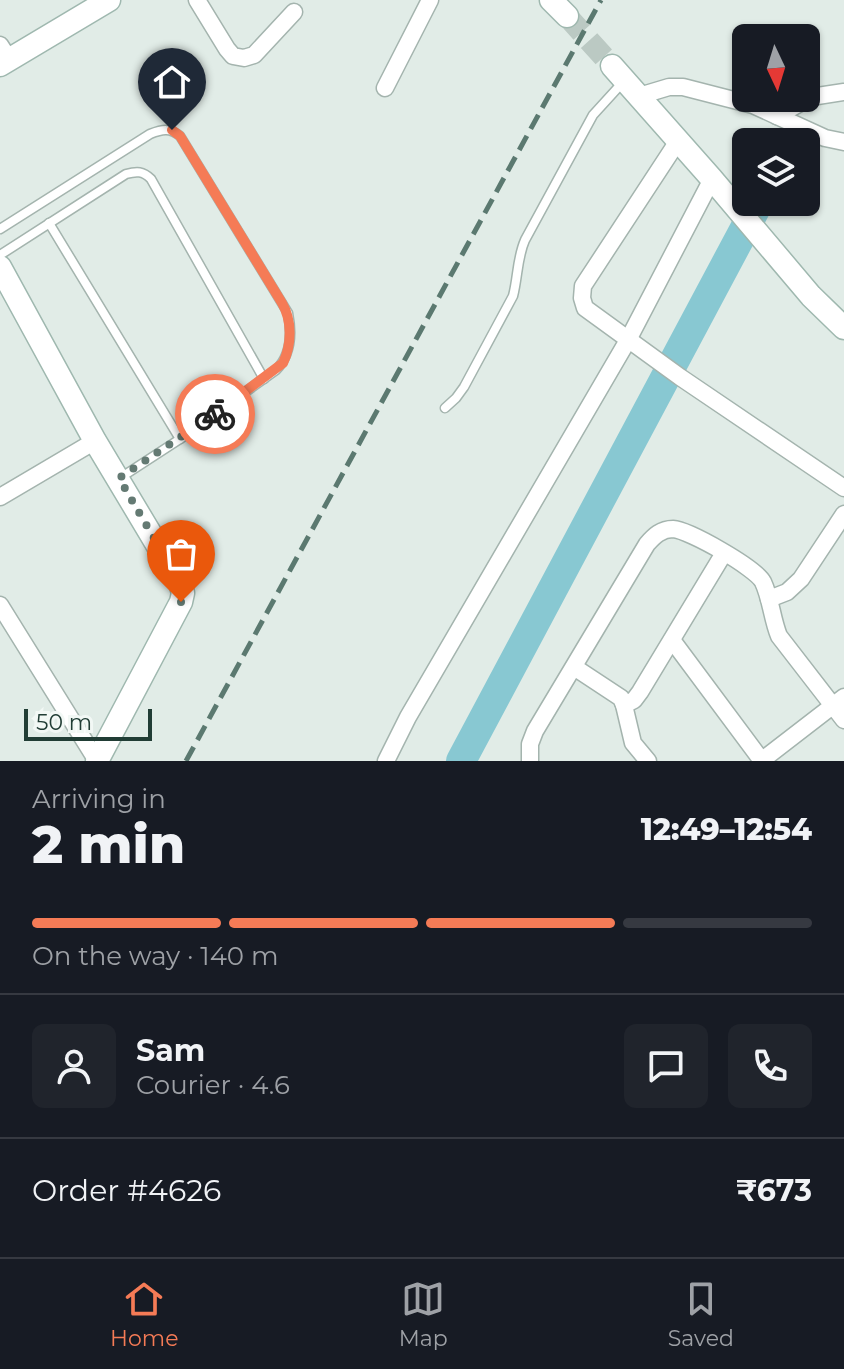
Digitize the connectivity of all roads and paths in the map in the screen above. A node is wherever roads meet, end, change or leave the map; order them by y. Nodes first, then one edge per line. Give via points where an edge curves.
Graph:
1 (197, 0) edge
2 (430, 0) edge
3 (95, 3) edge
4 (294, 12) dead end
5 (3, 56) edge
6 (625, 81) junction
7 (385, 88) dead end
8 (844, 92) edge
9 (777, 116) junction
10 (678, 141) junction
11 (844, 142) edge
12 (712, 179) junction
13 (49, 223) junction
14 (0, 229) edge
15 (0, 255) edge
16 (0, 267) edge
17 (844, 328) edge
18 (628, 340) junction
19 (264, 379) junction
20 (445, 408) dead end
21 (180, 439) junction
22 (95, 441) junction
23 (119, 478) junction
24 (844, 488) edge
25 (0, 497) edge
26 (844, 514) edge
27 (724, 553) junction
28 (769, 599) junction
29 (0, 605) edge
30 (672, 640) junction
31 (574, 667) junction
32 (838, 702) edge
33 (624, 705) junction
34 (844, 720) edge
35 (97, 761) edge
36 (386, 761) edge
37 (530, 761) edge
38 (648, 761) edge
39 (762, 761) edge

1 - 4 street via 227,49 244,58 254,55
2 - 7 street
3 - 5 street
6 - 9 street via 683,87
6 - 10 street
6 - 20 lane via 593,115 578,141 525,240 513,296 464,387
8 - 9 street via 811,97
9 - 11 street
10 - 12 street
10 - 18 street via 583,286 585,308
12 - 17 street
12 - 18 street
13 - 15 lane
13 - 19 lane via 126,174 145,172
13 - 21 lane
14 - 19 lane via 150,134 172,130 288,313 288,354
16 - 22 street
18 - 24 street
18 - 36 street
19 - 21 lane
21 - 23 lane
22 - 23 street
22 - 25 street
23 - 35 street via 183,593
26 - 28 street via 801,579
27 - 28 street via 758,575
27 - 30 street
27 - 31 street via 683,531 656,534
28 - 32 street via 779,636
29 - 35 street
30 - 33 street via 640,692
30 - 39 street
31 - 33 street
31 - 37 street via 535,731
32 - 34 street
32 - 39 street
33 - 38 street via 633,743

